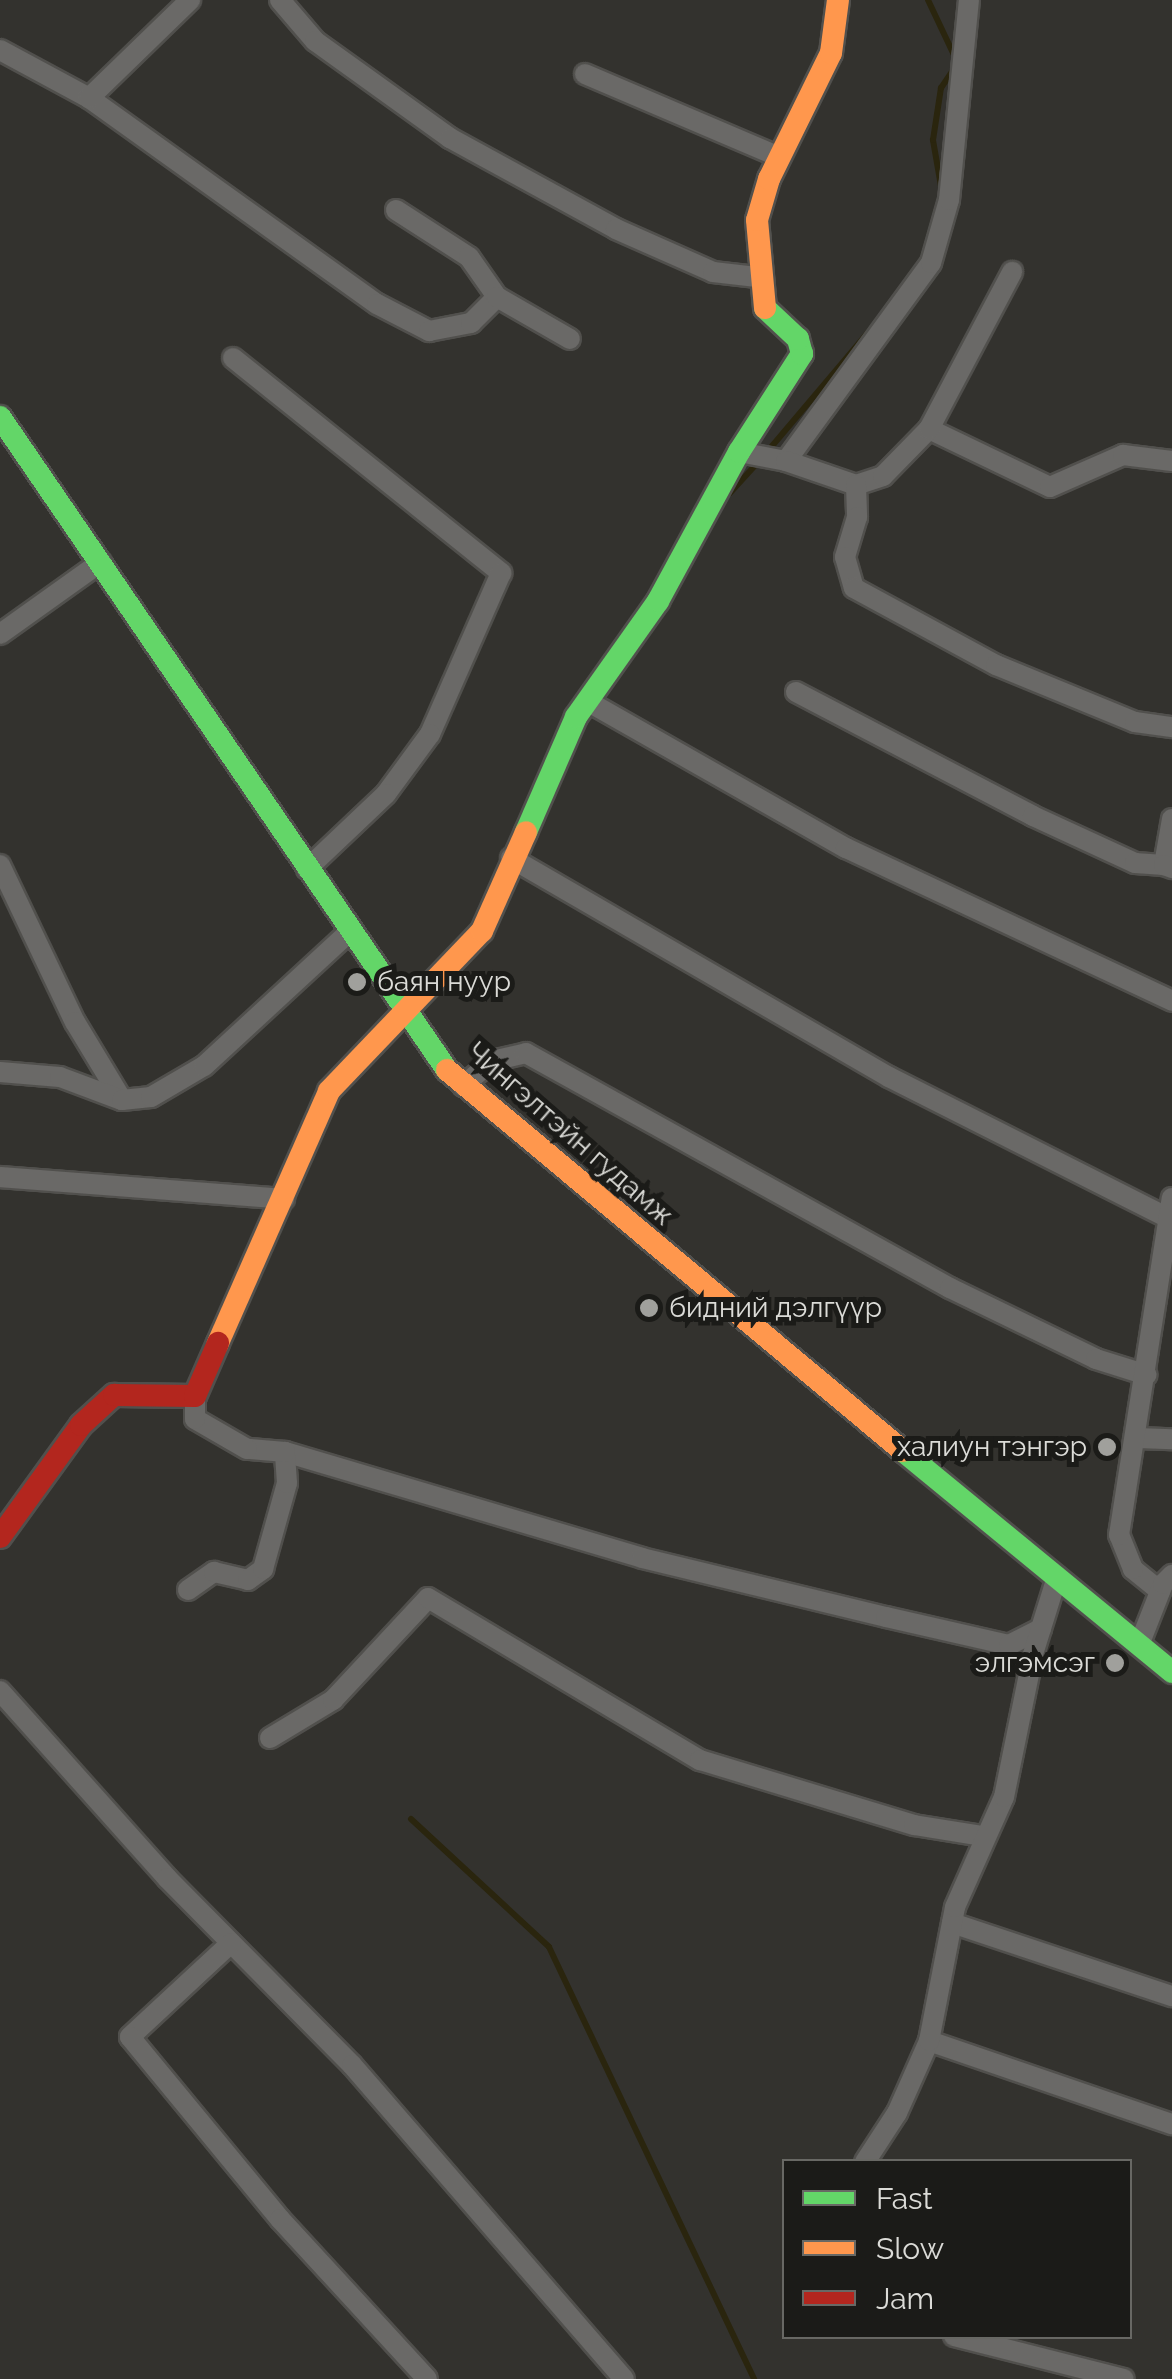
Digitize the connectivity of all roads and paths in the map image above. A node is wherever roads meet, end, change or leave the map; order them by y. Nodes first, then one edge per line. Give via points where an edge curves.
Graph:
1 (190, 0) edge
2 (280, 0) edge
3 (838, 0) edge
4 (969, 0) edge
5 (0, 50) edge
6 (585, 74) dead end
7 (89, 98) junction
8 (780, 157) junction
9 (396, 210) dead end
10 (1012, 272) dead end
11 (757, 278) junction
12 (497, 297) junction
13 (570, 339) dead end
14 (233, 358) dead end
15 (0, 417) edge
16 (928, 430) junction
17 (739, 452) junction
18 (786, 461) junction
19 (1172, 461) edge
20 (856, 486) junction
21 (101, 562) junction
22 (0, 634) edge
23 (796, 692) dead end
24 (587, 701) junction
25 (1172, 727) edge
26 (1172, 819) edge
27 (511, 858) junction
28 (0, 864) edge
29 (1168, 867) edge
30 (307, 868) junction
31 (349, 932) junction
32 (1172, 1000) edge
33 (402, 1011) junction
34 (0, 1072) edge
35 (463, 1086) junction
36 (122, 1100) junction
37 (0, 1177) edge
38 (284, 1200) junction
39 (1170, 1212) edge
40 (1147, 1375) junction
41 (195, 1396) junction
42 (1137, 1438) junction
43 (1172, 1439) edge
44 (284, 1452) junction
45 (0, 1538) edge
46 (1057, 1576) junction
47 (1166, 1583) edge
48 (188, 1590) dead end
49 (1041, 1629) junction
50 (1139, 1644) junction
51 (1172, 1672) edge
52 (0, 1691) edge
53 (270, 1738) dead end
54 (982, 1836) junction
55 (952, 1923) junction
56 (231, 1943) junction
57 (1172, 1996) edge
58 (929, 2041) junction
59 (1172, 2124) edge
60 (867, 2159) edge
61 (966, 2339) edge
62 (428, 2379) edge
63 (624, 2379) edge
64 (1124, 2379) edge

1 - 7 street
2 - 11 street via 315,41 450,138 616,229 713,272
3 - 8 street via 831,53
4 - 18 street via 949,200 931,263
5 - 7 street
6 - 8 street
7 - 12 street via 362,294 429,331 471,323
8 - 11 street via 757,220
9 - 12 street via 468,256
10 - 16 street
11 - 17 street via 763,306 798,339 802,354
12 - 13 street
14 - 30 street via 502,573 430,734 386,794
15 - 21 street, Чингэлтэйн гудамж
16 - 19 street via 1050,487 1123,455
16 - 20 street via 883,476
17 - 18 street
17 - 24 street via 658,601
18 - 20 street
20 - 25 street via 857,517 844,556 854,588 996,665 1134,722
21 - 22 street
21 - 30 street, Чингэлтэйн гудамж
23 - 29 street via 1033,816 1135,863
24 - 27 street
24 - 32 street via 846,848
26 - 29 street
27 - 33 street via 482,931
27 - 39 street via 889,1077
28 - 36 street via 75,1022
30 - 31 street, Чингэлтэйн гудамж
31 - 33 street, Чингэлтэйн гудамж
31 - 36 street via 204,1066 151,1097
33 - 35 street, Чингэлтэйн гудамж
33 - 38 street via 329,1091
34 - 36 street via 60,1076
35 - 40 street via 492,1061 526,1053 950,1288 1096,1359
35 - 46 street, Чингэлтэйн гудамж
37 - 38 street
38 - 41 street
39 - 40 street
40 - 42 street
41 - 44 street via 195,1419 247,1448
41 - 45 street via 114,1396 81,1425
42 - 43 street
42 - 47 street via 1121,1548 1133,1569
44 - 48 street via 286,1484 262,1569 248,1580 214,1572
44 - 49 street via 642,1558 886,1617 1009,1645
46 - 49 street
46 - 50 street, Чингэлтэйн гудамж
47 - 50 street
49 - 54 street via 1004,1797
50 - 51 street, Чингэлтэйн гудамж
52 - 56 street
53 - 54 street via 333,1700 428,1598 700,1760 914,1825
54 - 55 street
55 - 57 street
55 - 58 street
56 - 62 street via 130,2037 280,2218
56 - 63 street via 352,2065
58 - 59 street
58 - 60 street via 897,2113
61 - 64 street

